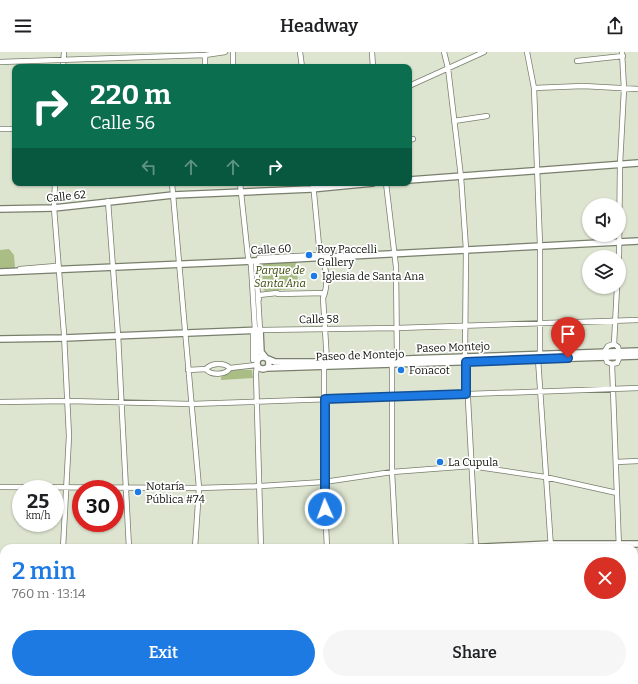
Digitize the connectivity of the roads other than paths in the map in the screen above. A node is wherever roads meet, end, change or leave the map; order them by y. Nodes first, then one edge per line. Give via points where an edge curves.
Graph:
1 (64, 52) edge
2 (225, 52) edge
3 (233, 52) edge
4 (300, 52) edge
5 (372, 52) edge
6 (444, 52) edge
7 (484, 52) edge
8 (527, 52) edge
9 (168, 54) edge
10 (623, 54) edge
11 (205, 55) junction
12 (64, 60) junction
13 (577, 61) dead end
14 (0, 62) edge
15 (63, 64) edge
16 (205, 64) edge
17 (233, 64) edge
18 (302, 64) edge
19 (374, 64) edge
20 (448, 68) junction
21 (412, 85) edge
22 (534, 88) junction
23 (624, 89) junction
24 (638, 90) edge
25 (487, 116) dead end
26 (454, 121) junction
27 (0, 129) edge
28 (12, 129) edge
29 (638, 163) edge
30 (620, 164) junction
31 (538, 170) junction
32 (461, 177) junction
33 (412, 180) edge
34 (55, 186) edge
35 (172, 186) edge
36 (240, 186) edge
37 (314, 186) edge
38 (386, 186) edge
39 (241, 192) junction
40 (173, 195) junction
41 (620, 198) edge
42 (108, 201) junction
43 (54, 208) junction
44 (0, 209) edge
45 (638, 240) edge
46 (626, 241) edge
47 (620, 242) joint
48 (540, 245) junction
49 (466, 249) junction
50 (619, 250) edge
51 (395, 253) junction
52 (319, 256) junction
53 (249, 258) junction
54 (181, 263) junction
55 (260, 263) junction
56 (112, 266) junction
57 (59, 268) junction
58 (0, 272) edge
59 (325, 293) junction
60 (617, 294) edge
61 (257, 318) junction
62 (638, 320) edge
63 (615, 321) junction
64 (539, 323) junction
65 (465, 325) junction
66 (397, 328) junction
67 (256, 329) junction
68 (325, 329) junction
69 (186, 332) junction
70 (118, 335) junction
71 (64, 338) junction
72 (0, 339) edge
73 (614, 344) junction
74 (638, 351) edge
75 (605, 354) junction
76 (619, 354) junction
77 (638, 356) edge
78 (539, 357) junction
79 (267, 358) junction
80 (397, 359) junction
81 (465, 359) junction
82 (256, 363) junction
83 (326, 364) junction
84 (392, 364) junction
85 (612, 364) junction
86 (230, 368) junction
87 (267, 368) junction
88 (206, 369) junction
89 (188, 370) junction
90 (638, 388) edge
91 (613, 389) junction
92 (540, 392) junction
93 (466, 394) junction
94 (393, 396) junction
95 (325, 399) junction
96 (68, 401) junction
97 (0, 402) edge
98 (122, 402) junction
99 (191, 404) junction
100 (256, 404) junction
101 (638, 461) edge
102 (616, 462) junction
103 (471, 466) junction
104 (392, 472) junction
105 (545, 477) junction
106 (324, 482) junction
107 (259, 486) junction
108 (0, 487) edge
109 (68, 487) junction
110 (125, 488) junction
111 (199, 488) junction
112 (617, 493) junction
113 (63, 544) edge
114 (128, 544) edge
115 (195, 544) edge
116 (261, 544) edge
117 (327, 544) edge
118 (396, 544) edge
119 (476, 544) edge
120 (550, 544) edge
121 (619, 544) edge
122 (0, 615) edge
123 (0, 624) edge

1 - 12 street
2 - 11 street
3 - 17 street
4 - 18 street
5 - 19 street
6 - 20 street
7 - 20 street
8 - 22 street
9 - 11 street
9 - 12 street
10 - 13 street
10 - 23 street
11 - 16 street
12 - 14 street
12 - 15 street
20 - 21 street
20 - 26 street
22 - 23 street via 583,86
22 - 31 street
23 - 24 street
23 - 30 street
25 - 26 street
26 - 32 street
27 - 28 street
29 - 30 main road
30 - 31 main road
30 - 41 street
31 - 32 main road
31 - 48 street
32 - 33 main road
32 - 49 street
34 - 43 street
35 - 40 street
36 - 39 street
37 - 39 main road, Calle 62
37 - 52 street
38 - 51 street
39 - 40 main road, Calle 62
39 - 53 street
40 - 42 main road, Calle 62
40 - 54 street
42 - 43 main road, Calle 62
42 - 56 street
43 - 44 main road, Calle 62
43 - 57 street
45 - 46 main road, Calle 60
47 - 48 main road, Calle 60
47 - 50 street
48 - 49 main road, Calle 60
48 - 64 street
49 - 51 main road, Calle 60
49 - 65 street
51 - 52 main road, Calle 60
51 - 66 street
52 - 53 street
52 - 55 main road, Calle 60
52 - 59 street via 324,262
53 - 54 main road, Calle 60
53 - 55 main road, Calle 60
53 - 61 street
54 - 56 main road, Calle 60
54 - 67 street via 248,264 253,326
54 - 69 street
55 - 61 street via 256,264
56 - 57 main road, Calle 60
56 - 70 street
57 - 58 main road, Calle 60
57 - 71 street
59 - 67 street via 259,295
59 - 68 street
60 - 63 street
61 - 67 street
62 - 63 street, Calle 58
63 - 64 street, Calle 58
63 - 73 street
64 - 65 street, Calle 58
64 - 78 street
65 - 66 street, Calle 58
65 - 81 street
66 - 68 street, Calle 58
66 - 80 street
67 - 68 street, Calle 58
67 - 69 main road, Calle 58
67 - 79 main road via 261,352
67 - 82 main road
68 - 83 street
69 - 70 main road, Calle 58
69 - 89 street
70 - 71 main road, Calle 58
70 - 98 street
71 - 72 main road, Calle 58
71 - 96 street
73 - 75 street via 608,346
73 - 76 street
74 - 76 main road, Paseo Montejo
75 - 76 main road, Paseo Montejo
75 - 78 main road, Paseo Montejo
75 - 78 main road, Paseo Montejo via 597,357
75 - 85 street via 608,363
76 - 77 main road, Paseo Montejo
76 - 85 street via 617,363
78 - 81 main road, Paseo Montejo
78 - 92 street
79 - 82 main road via 260,358
79 - 83 main road, Paseo Montejo via 275,362
79 - 87 main road via 270,363
80 - 81 main road, Paseo Montejo
80 - 83 main road, Paseo Montejo
81 - 84 main road, Paseo de Montejo
81 - 93 street
82 - 86 street
82 - 87 main road via 262,370
82 - 100 street
83 - 84 main road, Paseo de Montejo
83 - 87 main road, Paseo de Montejo
83 - 95 street
84 - 94 street
85 - 91 street
86 - 88 street via 216,364
86 - 88 street via 218,374
88 - 89 street
89 - 99 street
90 - 91 street
91 - 92 street
91 - 102 street
92 - 93 street
92 - 105 street
93 - 94 street
93 - 103 street
94 - 95 street
94 - 104 street
95 - 100 street
95 - 106 street
96 - 97 street
96 - 98 street
96 - 109 street
98 - 99 street
98 - 110 street
99 - 100 street
99 - 111 street
100 - 107 street
101 - 102 street
102 - 112 street
103 - 104 street
103 - 105 street
103 - 119 street
104 - 106 street
104 - 118 street
105 - 112 street
105 - 120 street
106 - 107 street
106 - 117 street
107 - 111 street
107 - 116 street
108 - 109 street
109 - 110 street
109 - 113 street
110 - 111 street
110 - 114 street
111 - 115 street
112 - 121 street
122 - 123 street

